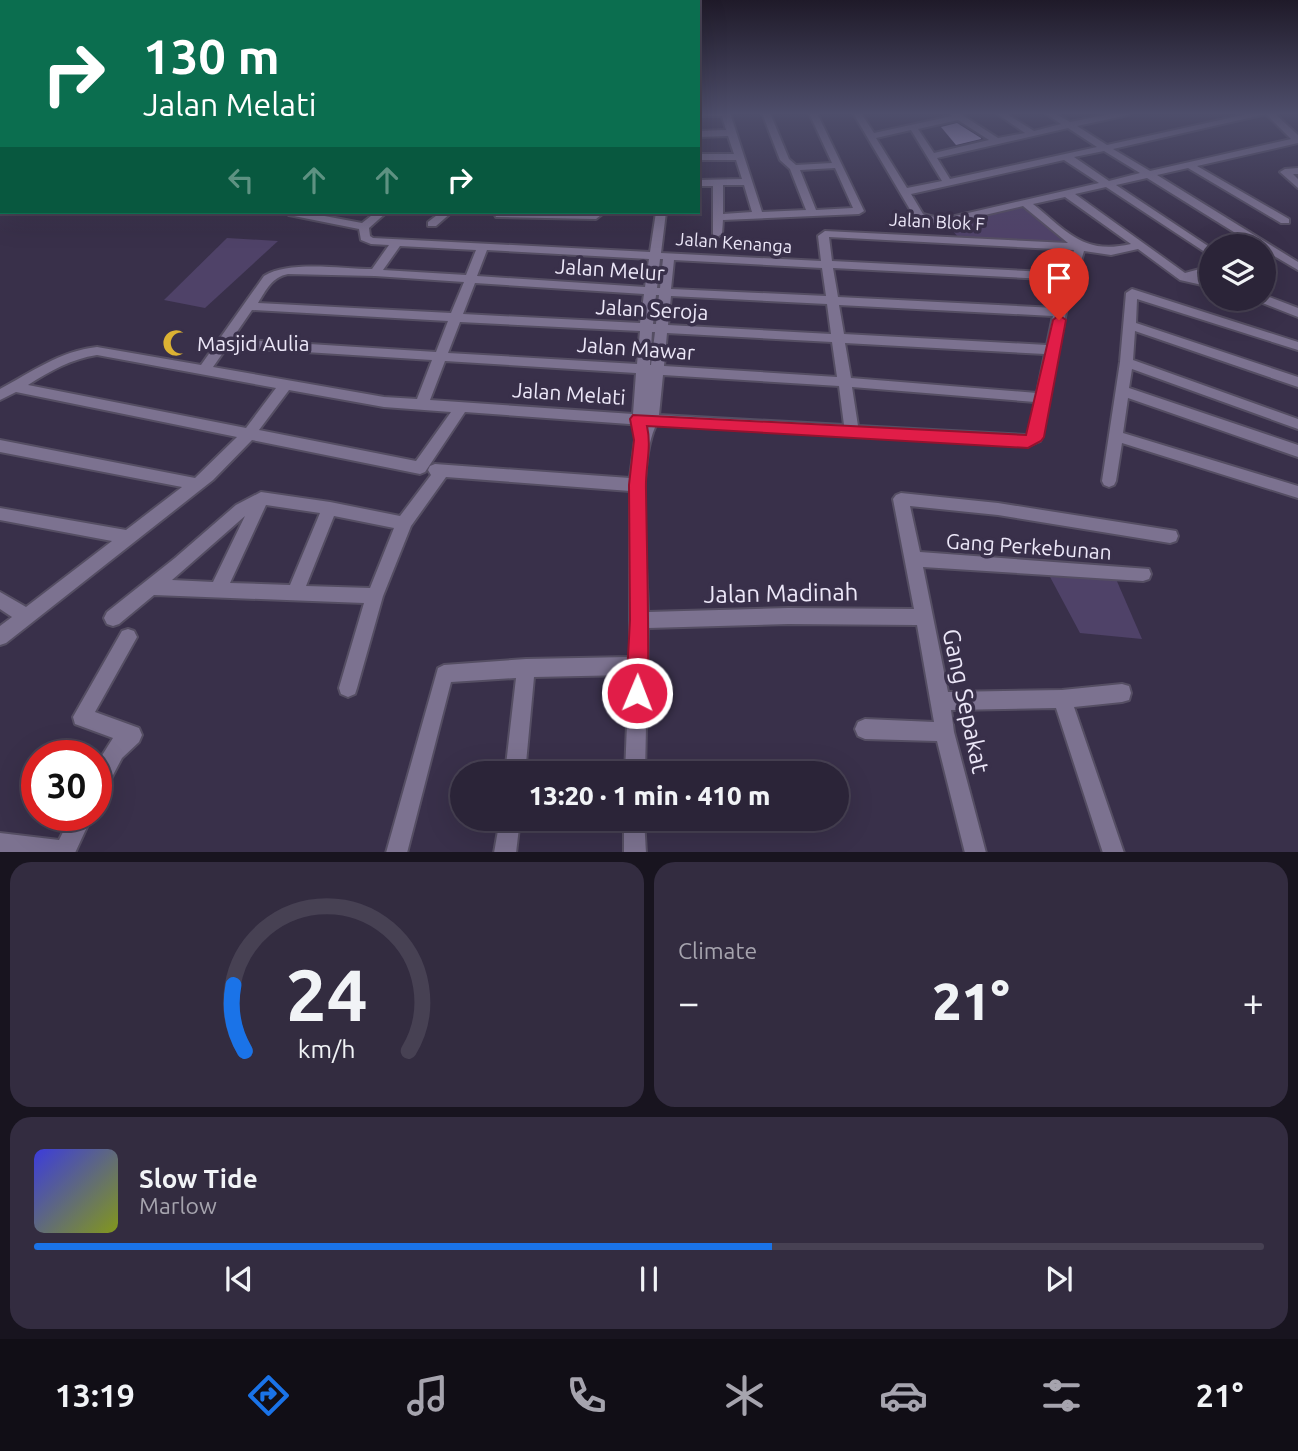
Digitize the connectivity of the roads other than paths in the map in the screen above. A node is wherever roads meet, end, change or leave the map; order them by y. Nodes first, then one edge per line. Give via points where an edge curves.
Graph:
1 (740, 153) edge
2 (782, 153) edge
3 (832, 153) edge
4 (882, 153) edge
5 (929, 153) edge
6 (946, 153) edge
7 (1084, 153) edge
8 (1116, 153) edge
9 (1239, 153) edge
10 (931, 156) junction
11 (741, 157) junction
12 (1067, 157) junction
13 (700, 158) edge
14 (1187, 164) junction
15 (838, 165) junction
16 (794, 167) junction
17 (1298, 171) edge
18 (1147, 173) junction
19 (748, 182) junction
20 (700, 183) edge
21 (718, 183) junction
22 (948, 183) junction
23 (1106, 183) junction
24 (1298, 184) edge
25 (905, 192) junction
26 (1067, 193) junction
27 (1025, 203) junction
28 (299, 214) edge
29 (380, 214) edge
30 (444, 214) edge
31 (598, 214) edge
32 (661, 214) edge
33 (812, 214) junction
34 (758, 215) junction
35 (498, 216) edge
36 (717, 216) junction
37 (1284, 221) dead end
38 (432, 223) dead end
39 (364, 227) junction
40 (717, 234) dead end
41 (1239, 234) edge
42 (396, 243) junction
43 (1140, 245) junction
44 (1199, 245) edge
45 (483, 247) junction
46 (1080, 247) junction
47 (663, 255) junction
48 (1276, 257) edge
49 (828, 266) junction
50 (1298, 267) edge
51 (375, 273) junction
52 (1199, 273) edge
53 (1070, 277) junction
54 (1184, 277) junction
55 (471, 279) junction
56 (1199, 281) edge
57 (652, 291) junction
58 (667, 292) junction
59 (831, 300) junction
60 (1276, 301) edge
61 (1276, 303) edge
62 (1279, 304) junction
63 (249, 306) junction
64 (1060, 312) junction
65 (1298, 313) edge
66 (457, 317) junction
67 (1130, 325) junction
68 (646, 328) junction
69 (662, 328) junction
70 (838, 340) junction
71 (225, 343) junction
72 (1298, 346) edge
73 (1052, 350) junction
74 (441, 356) junction
75 (1126, 362) junction
76 (205, 369) junction
77 (643, 370) junction
78 (658, 371) junction
79 (846, 382) junction
80 (1298, 382) edge
81 (287, 383) junction
82 (15, 387) junction
83 (1122, 391) junction
84 (0, 394) edge
85 (1044, 398) junction
86 (422, 404) junction
87 (461, 406) junction
88 (643, 420) junction
89 (1298, 424) edge
90 (852, 432) junction
91 (248, 435) junction
92 (1115, 436) junction
93 (0, 446) edge
94 (1298, 450) edge
95 (420, 468) junction
96 (442, 471) junction
97 (1109, 481) dead end
98 (196, 484) junction
99 (637, 485) junction
100 (1298, 492) edge
101 (261, 498) junction
102 (330, 508) junction
103 (0, 514) edge
104 (404, 523) junction
105 (1170, 536) dead end
106 (128, 537) junction
107 (912, 559) junction
108 (1143, 574) dead end
109 (152, 587) junction
110 (218, 590) junction
111 (295, 593) junction
112 (375, 596) junction
113 (0, 600) edge
114 (26, 616) junction
115 (923, 617) junction
116 (113, 618) dead end
117 (640, 620) junction
118 (0, 637) edge
119 (128, 637) dead end
120 (638, 666) junction
121 (526, 668) junction
122 (348, 688) dead end
123 (1122, 693) dead end
124 (1062, 699) junction
125 (941, 701) junction
126 (865, 729) dead end
127 (944, 732) junction
128 (112, 756) edge
129 (515, 761) edge
130 (635, 761) edge
131 (74, 831) edge
132 (508, 831) edge
133 (634, 831) edge
134 (0, 844) edge
135 (64, 852) edge
136 (396, 852) edge
137 (505, 852) edge
138 (635, 852) edge
139 (976, 852) edge
140 (1114, 852) edge

1 - 11 street
2 - 16 street
3 - 15 street
4 - 25 street
5 - 10 street
6 - 10 street
7 - 12 street
8 - 18 street
9 - 14 street
10 - 22 street
11 - 13 street
11 - 19 street
12 - 22 street
12 - 23 street
14 - 18 street
14 - 37 street
15 - 16 street
15 - 33 street via 859,211
16 - 33 street
17 - 24 street via 1285,172
18 - 23 street
18 - 41 street
19 - 21 street
19 - 34 street
20 - 21 street
21 - 36 street
22 - 25 street
23 - 26 street
23 - 44 street
25 - 27 street via 919,216 942,222
26 - 27 street
26 - 43 street
27 - 46 street
28 - 39 street
29 - 39 street
30 - 38 street
31 - 35 street
32 - 47 street
33 - 34 street
34 - 36 street
36 - 40 street
39 - 42 street, Jalan Kenanga via 365,238 371,242
42 - 45 street, Jalan Kenanga
42 - 51 street
43 - 46 street via 1111,253
43 - 54 street
45 - 47 street, Jalan Kenanga
45 - 55 street
46 - 49 street, Jalan Blok F via 828,232 823,236
46 - 53 street, Jalan Melati
47 - 49 street, Jalan Kenanga
47 - 57 street
47 - 58 street
48 - 50 street
49 - 53 street, Jalan Kenanga
49 - 59 street
51 - 55 street, Jalan Melur
51 - 63 street, Jalan Melur via 277,273
52 - 54 street
53 - 64 street, Jalan Melati
54 - 56 street
55 - 57 street, Jalan Melur
55 - 66 street
57 - 58 street, Jalan Melur
57 - 68 street
58 - 59 street, Jalan Melur
58 - 69 street
59 - 64 street, Jalan Melur
59 - 70 street
60 - 62 street
61 - 62 street
62 - 65 street
63 - 66 street, Jalan Seroja
63 - 71 street, Jalan Melur
64 - 73 street, Jalan Melati
66 - 68 street, Jalan Seroja
66 - 74 street
67 - 72 street via 1132,293
67 - 75 street
67 - 80 street
68 - 69 street, Jalan Seroja
68 - 77 street
69 - 70 street, Jalan Seroja
69 - 78 street
70 - 73 street, Jalan Seroja
70 - 79 street
71 - 74 street, Jalan Mawar
71 - 76 street, Jalan Melur
73 - 85 street, Jalan Melati
74 - 77 street, Jalan Mawar
74 - 86 street
75 - 83 street
75 - 89 street
76 - 81 street, Jalan Melati
76 - 82 street, Jalan Melati via 86,351
77 - 78 street, Jalan Mawar
77 - 88 street
78 - 79 street, Jalan Mawar
78 - 88 street
79 - 85 street, Jalan Mawar
79 - 90 street
81 - 86 street, Jalan Melati via 384,402
81 - 91 street
82 - 84 street, Jalan Melati
82 - 91 street
83 - 92 street
83 - 94 street
85 - 90 street, Jalan Melati via 1035,437 1028,441
86 - 87 street, Jalan Melati
87 - 88 street, Jalan Melati
87 - 95 street
88 - 90 street, Jalan Melati
88 - 99 street
91 - 95 street
91 - 98 street
92 - 97 street
92 - 100 street
93 - 98 street
95 - 96 street
96 - 99 street
96 - 104 street
98 - 106 street
99 - 117 street
101 - 102 street
101 - 109 street via 240,510
101 - 110 street
102 - 104 street
102 - 111 street
103 - 106 street
104 - 112 street
105 - 107 street, Gang Sepakat via 901,499
106 - 114 street
107 - 108 street, Gang Perkebunan
107 - 115 street, Gang Sepakat
109 - 110 street
109 - 116 street
110 - 111 street
111 - 112 street
112 - 122 street
113 - 114 street
114 - 118 street
115 - 117 street, Jalan Madinah
115 - 125 street, Gang Sepakat
117 - 120 street
119 - 128 street via 82,717 132,735
120 - 121 street
120 - 130 street
121 - 129 street
121 - 136 street via 444,674
123 - 124 street
124 - 125 street
124 - 140 street
125 - 127 street, Gang Sepakat
126 - 127 street
127 - 139 street, Gang Sepakat
131 - 135 street
132 - 137 street
133 - 138 street
134 - 135 street

